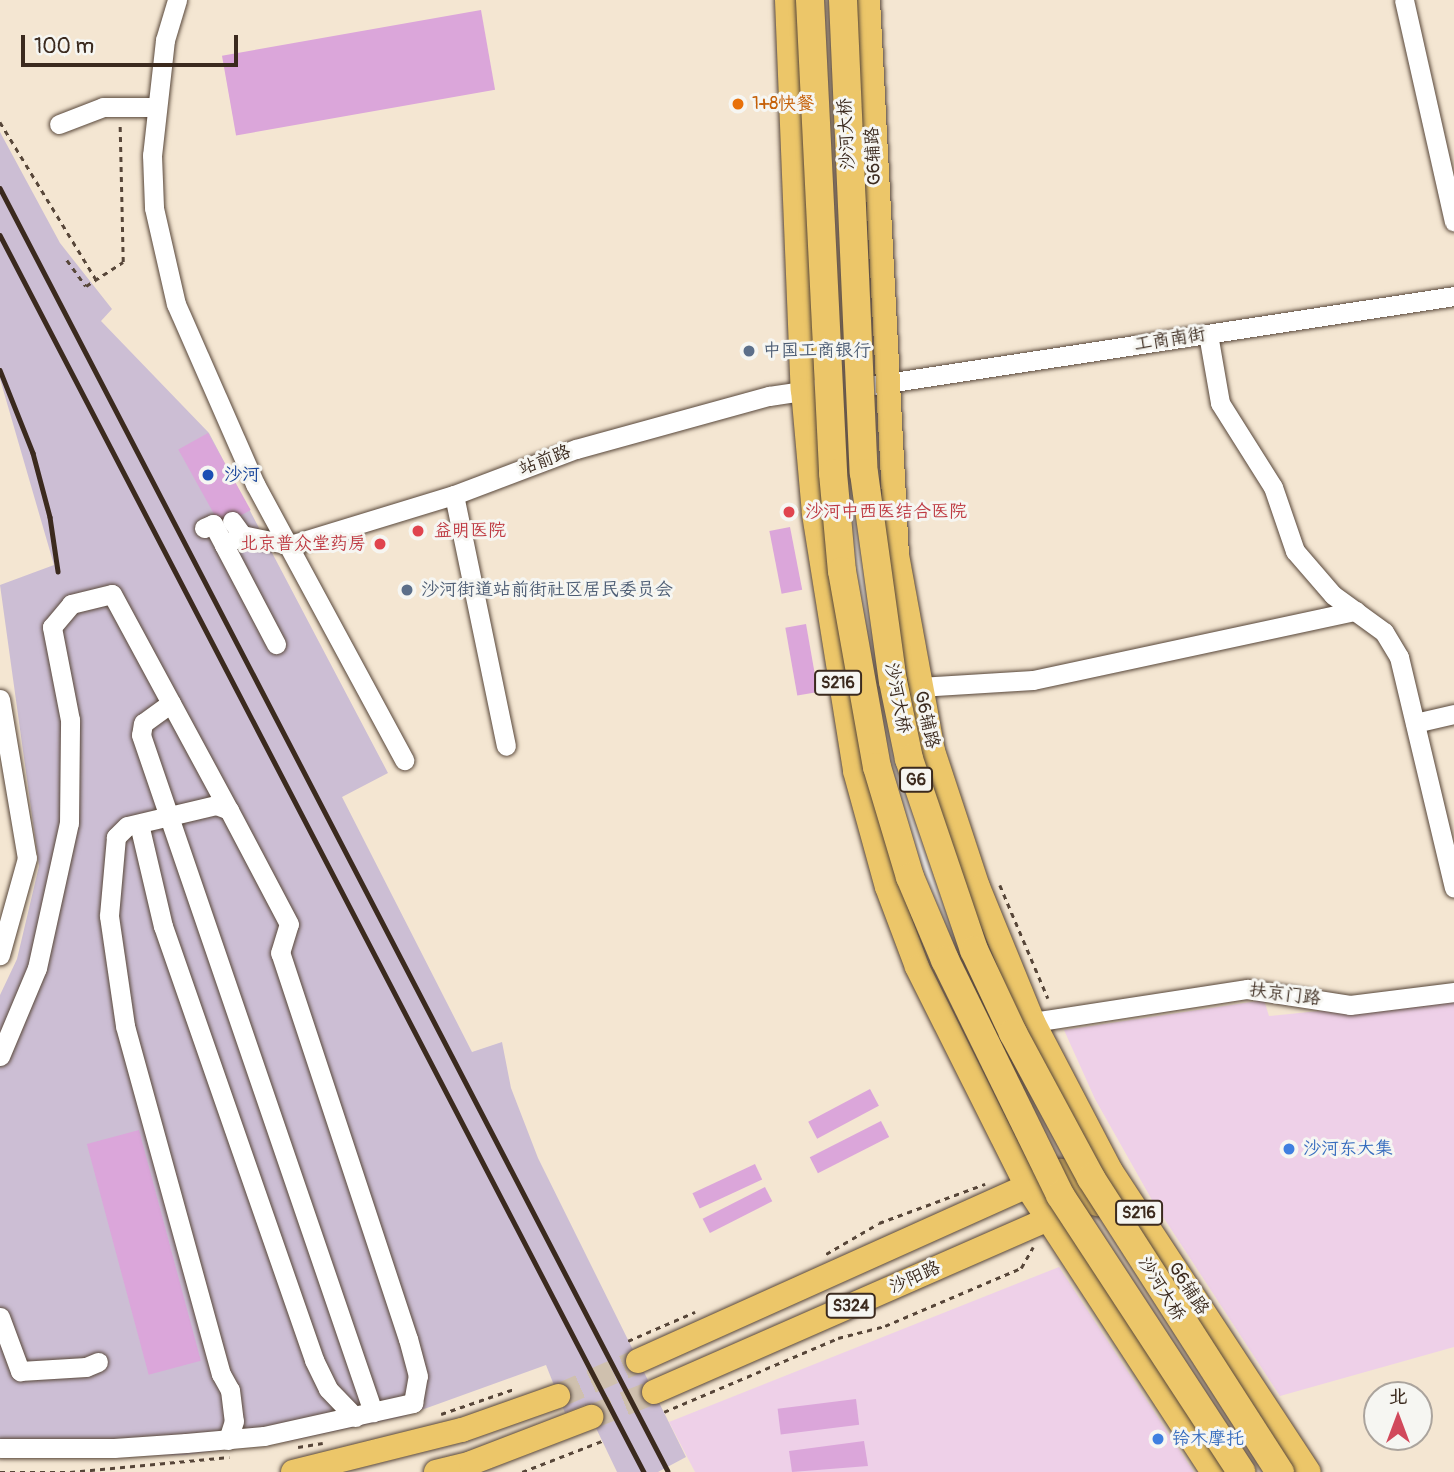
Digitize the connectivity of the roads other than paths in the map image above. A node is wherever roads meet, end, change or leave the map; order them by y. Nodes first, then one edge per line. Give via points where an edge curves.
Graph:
1 (177, 0) edge
2 (787, 0) edge
3 (810, 0) edge
4 (843, 0) edge
5 (868, 0) edge
6 (1404, 0) edge
7 (788, 50) junction
8 (155, 107) junction
9 (59, 124) dead end
10 (1454, 220) edge
11 (1454, 296) edge
12 (1208, 334) junction
13 (885, 384) junction
14 (843, 387) junction
15 (803, 390) junction
16 (454, 495) junction
17 (204, 528) dead end
18 (224, 545) junction
19 (290, 545) junction
20 (1356, 611) junction
21 (276, 644) dead end
22 (919, 687) junction
23 (0, 699) edge
24 (171, 703) junction
25 (1454, 714) edge
26 (1415, 723) junction
27 (506, 746) dead end
28 (404, 760) dead end
29 (229, 810) junction
30 (170, 816) junction
31 (139, 824) junction
32 (1454, 888) edge
33 (0, 955) edge
34 (1454, 992) edge
35 (1033, 1022) junction
36 (0, 1056) edge
37 (1061, 1171) junction
38 (1027, 1187) junction
39 (1082, 1195) junction
40 (1047, 1220) junction
41 (1148, 1285) junction
42 (1203, 1311) junction
43 (0, 1317) edge
44 (633, 1351) tunnel mouth
45 (98, 1362) dead end
46 (558, 1396) tunnel mouth
47 (659, 1402) tunnel mouth
48 (364, 1414) junction
49 (591, 1417) tunnel mouth
50 (1188, 1432) junction
51 (1283, 1436) junction
52 (228, 1440) junction
53 (0, 1448) edge
54 (293, 1472) edge
55 (436, 1472) edge
56 (1213, 1472) edge
57 (1241, 1472) edge
58 (1280, 1472) edge
59 (1309, 1472) edge

1 - 8 street via 165,40
2 - 7 main road, S216
3 - 57 highway, 沙河大桥 / G6, bridge via 834,485 842,571 877,767 910,877 945,960 1060,1195
4 - 58 highway, 沙河大桥 / G6, bridge via 864,473 892,681 909,759 974,950 1013,1034 1091,1178
5 - 13 main road, G6辅路 / S216
6 - 10 street
7 - 14 street via 826,104
7 - 15 main road, S216
8 - 9 street via 103,107
8 - 19 street via 154,208 177,304 255,484
11 - 12 street, 工商南街
12 - 13 street, 工商南街
12 - 20 street via 1220,404 1273,487 1294,551 1313,576
13 - 14 street, 工商南街
13 - 22 main road, G6辅路 / S216 via 897,555
14 - 15 street, 站前路
14 - 37 street via 870,643 908,814 958,954
15 - 16 street, 站前路 via 576,449
15 - 38 main road, S216 via 834,662 855,771 880,861 908,947
16 - 19 street, 站前路
16 - 27 street
17 - 18 street via 213,524
18 - 19 street via 237,528
18 - 21 street
19 - 28 street
20 - 22 street via 1033,680
20 - 26 street via 1384,632 1399,657
22 - 35 main road, G6辅路 / S216 via 956,824
23 - 33 street via 27,858
24 - 29 street
24 - 30 street via 143,723 141,735
24 - 36 street via 112,594 65,609 52,627 70,720 69,823 37,968
25 - 26 street
26 - 32 street
29 - 30 street via 216,806
29 - 48 street via 289,924 280,953 418,1376 413,1403
30 - 31 street
30 - 48 street
31 - 48 street via 163,926 314,1360 328,1389
31 - 52 street via 127,826 117,837 109,916 112,960 128,1039 221,1374 230,1390 234,1422
34 - 35 street, 扶京门路 via 1350,1004 1247,989
35 - 42 main road, G6辅路 / S216 via 1111,1171
37 - 38 main road
37 - 39 main road
38 - 40 main road, S216
38 - 44 main road, S324
39 - 40 main road, 沙阳路 / S324
39 - 41 main road
39 - 50 street via 1186,1373
40 - 47 main road, 沙阳路 / S324
40 - 50 main road, S216
41 - 42 main road
41 - 51 main road via 1225,1408
42 - 51 main road, G6辅路 / S216
43 - 45 street via 20,1371
46 - 54 main road via 462,1430
48 - 52 street
49 - 55 main road via 471,1464
50 - 56 main road, S216
51 - 59 main road, G6辅路 / S216
52 - 53 street via 114,1448

